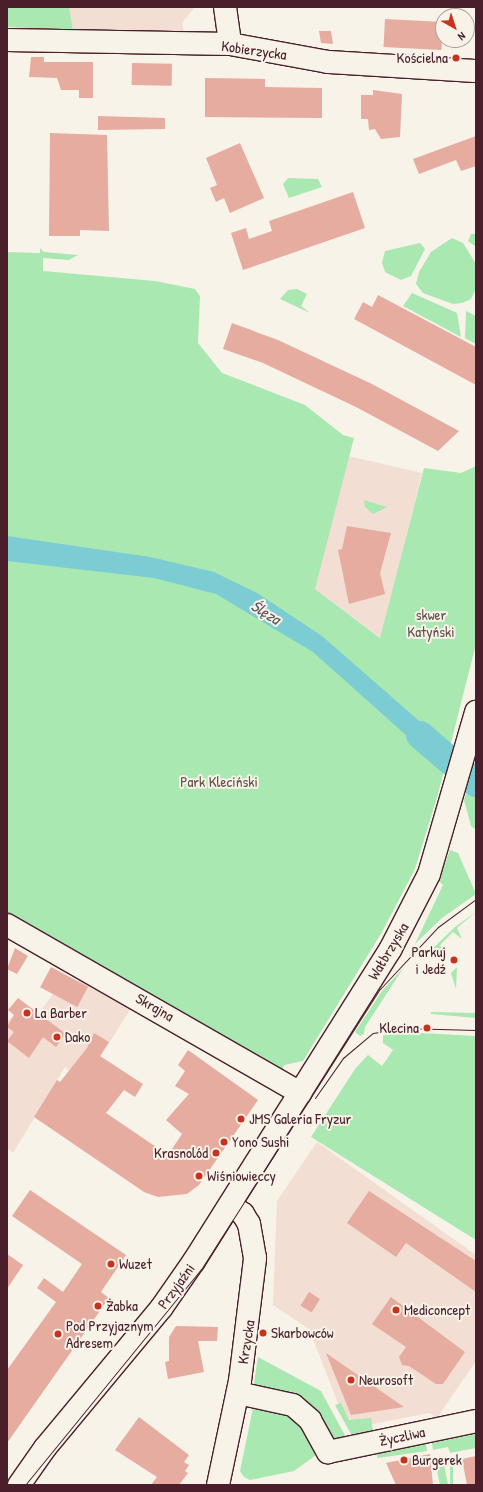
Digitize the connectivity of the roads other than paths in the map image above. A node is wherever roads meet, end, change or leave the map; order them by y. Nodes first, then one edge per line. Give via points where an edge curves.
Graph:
1 (225, 7) edge
2 (7, 40) edge
3 (230, 44) junction
4 (476, 71) edge
5 (476, 712) edge
6 (7, 925) edge
7 (300, 1093) junction
8 (230, 1206) junction
9 (238, 1393) junction
10 (476, 1421) edge
11 (19, 1485) edge
12 (218, 1485) edge

1 - 3 street
2 - 3 street, Kobierzycka
3 - 4 street, Kobierzycka via 328,62
5 - 7 street, Wałbrzyska via 429,874 410,914
6 - 7 street, Skrajna
7 - 8 street, Przyjaźni
8 - 9 street, Krzycka via 243,1214 249,1224 255,1248 250,1318
8 - 11 street, Przyjaźni via 162,1307 45,1448
9 - 10 street, Życzliwa via 293,1406 310,1420 328,1452
9 - 12 street, Krzycka

